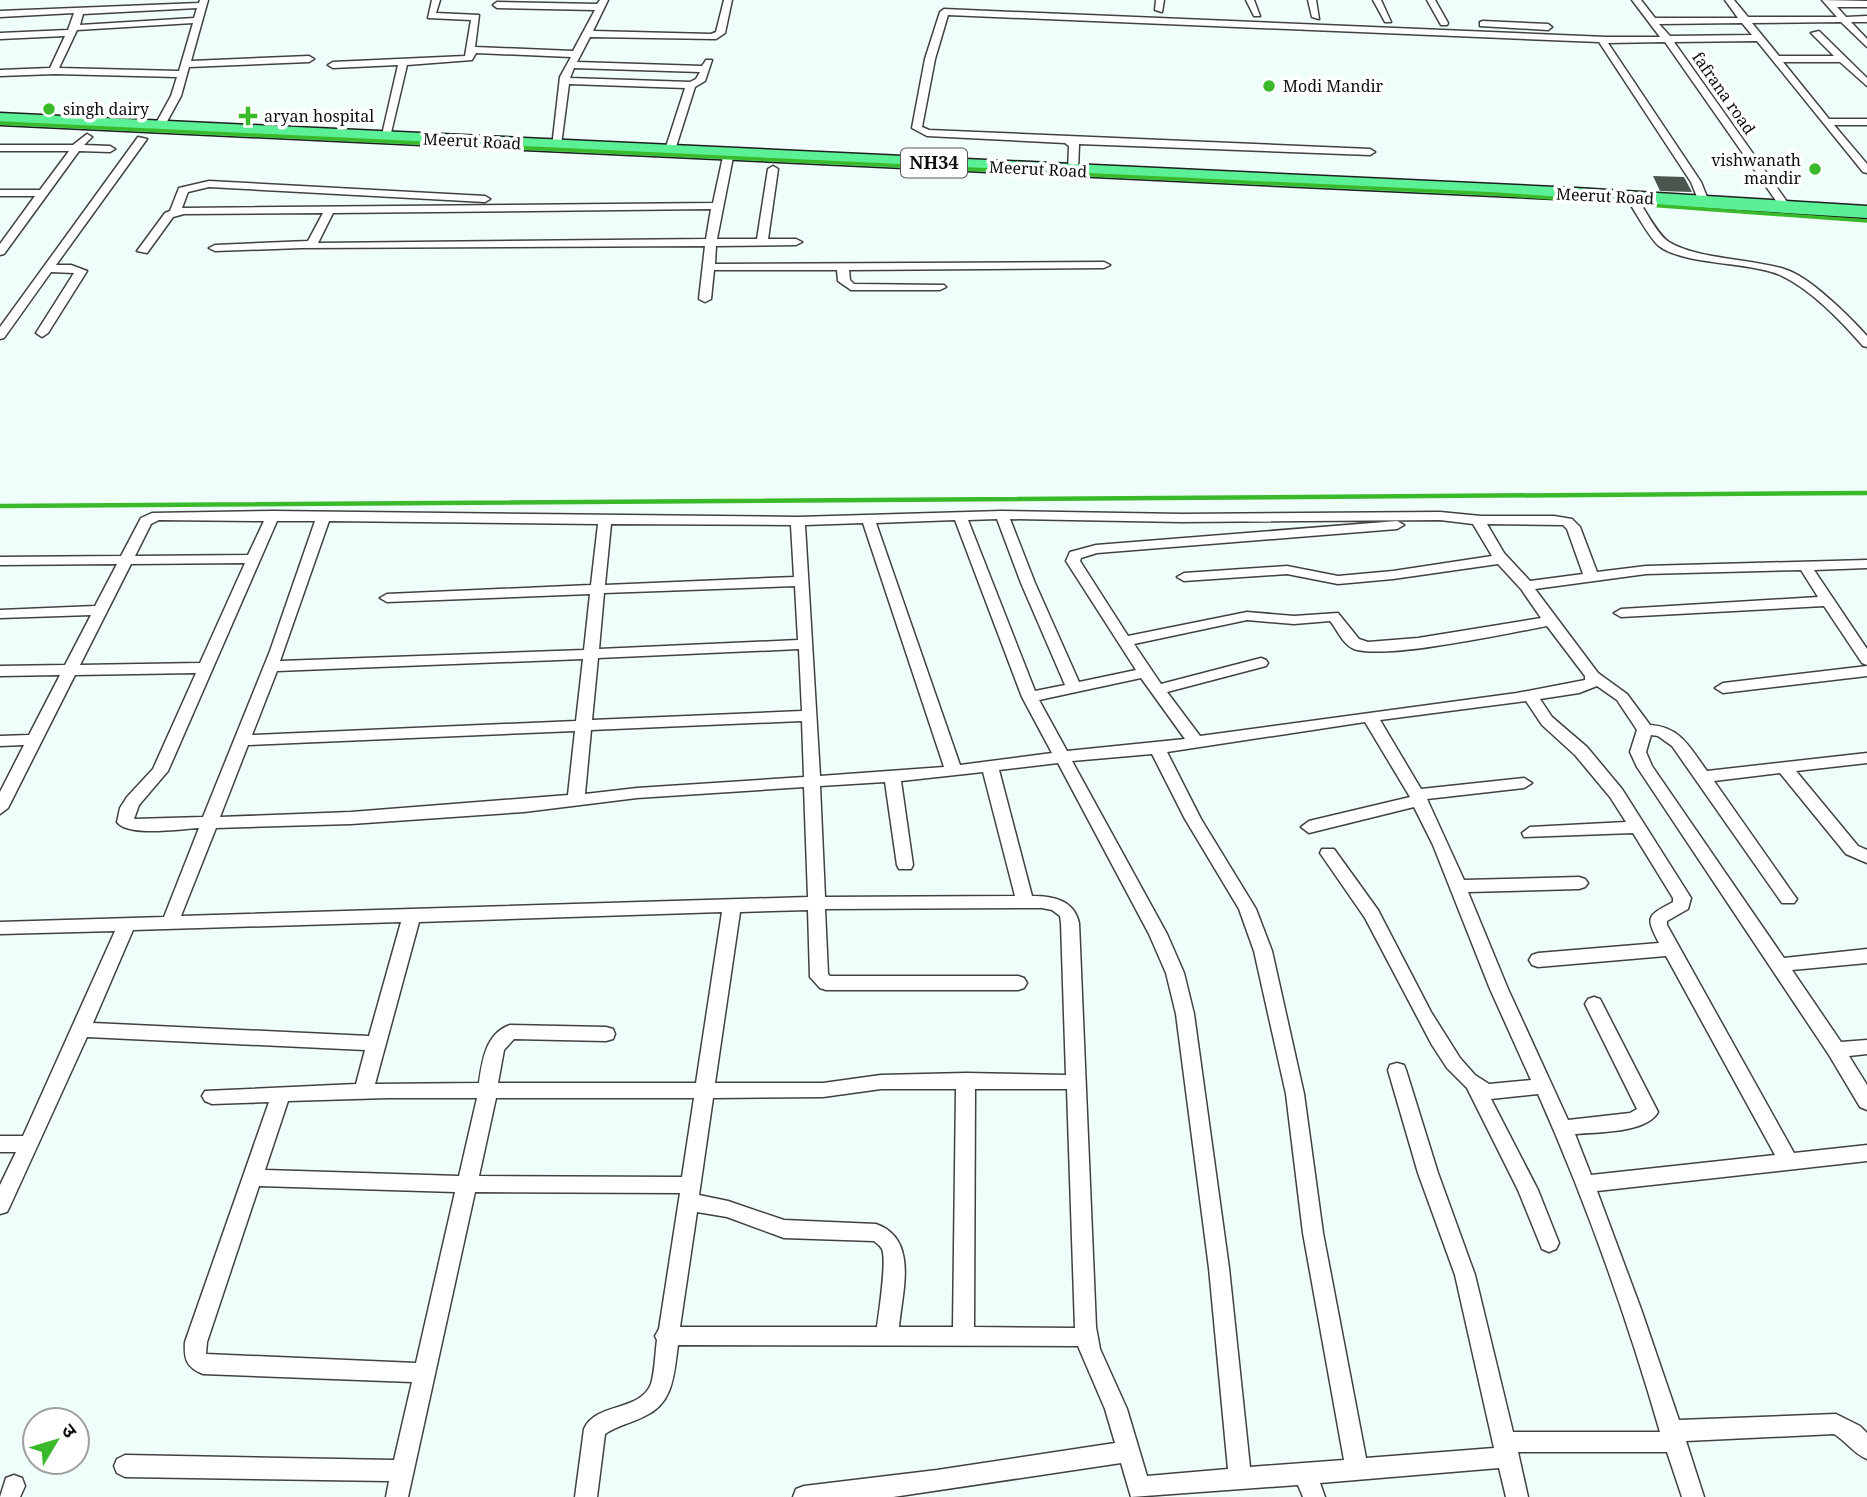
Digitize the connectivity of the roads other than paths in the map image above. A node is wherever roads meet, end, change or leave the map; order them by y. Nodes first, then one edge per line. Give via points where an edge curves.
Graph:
1 (57, 0) edge
2 (436, 0) edge
3 (728, 0) edge
4 (1250, 0) edge
5 (1312, 0) edge
6 (1377, 0) edge
7 (1431, 0) edge
8 (1636, 0) edge
9 (1729, 0) edge
10 (1828, 2) edge
11 (203, 3) edge
12 (602, 4) edge
13 (1867, 4) edge
14 (497, 5) dead end
15 (1159, 5) edge
16 (1110, 8) dead end
17 (51, 11) junction
18 (80, 12) junction
19 (1224, 13) dead end
20 (0, 14) edge
21 (1269, 15) dead end
22 (1304, 16) dead end
23 (1316, 17) junction
24 (1867, 19) edge
25 (198, 20) junction
26 (1388, 20) junction
27 (1845, 20) junction
28 (1693, 21) junction
29 (1744, 21) junction
30 (1444, 23) junction
31 (1655, 25) junction
32 (72, 31) junction
33 (1816, 33) dead end
34 (587, 34) junction
35 (0, 36) edge
36 (1758, 38) junction
37 (1706, 39) junction
38 (1602, 40) junction
39 (1665, 40) junction
40 (1867, 44) edge
41 (472, 50) junction
42 (576, 54) junction
43 (1776, 59) junction
44 (1843, 59) junction
45 (309, 60) dead end
46 (403, 63) junction
47 (333, 65) dead end
48 (571, 65) junction
49 (184, 69) junction
50 (55, 71) junction
51 (0, 73) edge
52 (565, 81) junction
53 (1867, 83) edge
54 (691, 85) junction
55 (0, 119) edge
56 (1824, 119) junction
57 (1867, 119) edge
58 (159, 127) junction
59 (0, 134) edge
60 (386, 137) junction
61 (142, 139) junction
62 (1070, 141) junction
63 (82, 143) junction
64 (556, 145) junction
65 (0, 148) edge
66 (110, 149) dead end
67 (670, 150) junction
68 (1370, 152) dead end
69 (727, 159) junction
70 (1865, 165) edge
71 (772, 169) junction
72 (1073, 171) junction
73 (0, 193) edge
74 (43, 193) junction
75 (1551, 200) junction
76 (1704, 202) junction
77 (1637, 205) junction
78 (1785, 205) junction
79 (718, 206) junction
80 (545, 207) junction
81 (330, 209) junction
82 (176, 212) junction
83 (1867, 212) edge
84 (1867, 226) edge
85 (796, 242) dead end
86 (711, 243) junction
87 (762, 243) junction
88 (305, 246) junction
89 (215, 248) dead end
90 (0, 251) edge
91 (143, 251) dead end
92 (1104, 265) dead end
93 (708, 267) junction
94 (49, 268) junction
95 (843, 268) junction
96 (940, 287) dead end
97 (705, 299) dead end
98 (42, 332) dead end
99 (0, 335) edge
100 (1867, 343) edge
101 (272, 515) junction
102 (1002, 515) junction
103 (324, 516) junction
104 (960, 516) junction
105 (605, 517) junction
106 (868, 519) junction
107 (1477, 520) junction
108 (798, 521) junction
109 (253, 559) junction
110 (1502, 559) junction
111 (0, 561) edge
112 (125, 562) junction
113 (1867, 564) edge
114 (1805, 566) junction
115 (1591, 576) junction
116 (1184, 577) dead end
117 (802, 581) junction
118 (1528, 587) junction
119 (598, 588) junction
120 (387, 598) dead end
121 (1828, 601) junction
122 (101, 610) junction
123 (1621, 613) dead end
124 (0, 614) edge
125 (1550, 621) junction
126 (1125, 641) junction
127 (806, 644) junction
128 (592, 653) junction
129 (1867, 660) edge
130 (1261, 663) dead end
131 (271, 666) junction
132 (204, 668) junction
133 (71, 669) junction
134 (0, 671) edge
135 (1867, 671) edge
136 (1145, 673) junction
137 (1593, 676) junction
138 (1074, 688) junction
139 (1723, 688) dead end
140 (1158, 690) junction
141 (1530, 696) junction
142 (1030, 697) junction
143 (810, 716) junction
144 (1370, 717) junction
145 (585, 726) junction
146 (1645, 730) junction
147 (35, 740) junction
148 (243, 740) junction
149 (0, 741) edge
150 (1195, 741) junction
151 (1157, 748) junction
152 (1061, 758) junction
153 (1867, 758) edge
154 (990, 768) junction
155 (1784, 768) junction
156 (954, 772) junction
157 (892, 777) junction
158 (1703, 777) junction
159 (813, 782) junction
160 (1524, 783) dead end
161 (1418, 798) junction
162 (576, 799) junction
163 (0, 808) edge
164 (211, 821) junction
165 (1309, 827) dead end
166 (1639, 827) junction
167 (1530, 833) dead end
168 (1328, 852) dead end
169 (1867, 857) edge
170 (905, 865) dead end
171 (1579, 883) dead end
172 (1457, 886) junction
173 (1788, 900) dead end
174 (1025, 902) junction
175 (818, 903) junction
176 (732, 905) junction
177 (412, 915) junction
178 (170, 923) junction
179 (127, 924) junction
180 (0, 928) edge
181 (1670, 949) junction
182 (1867, 956) edge
183 (1538, 960) dead end
184 (1778, 965) junction
185 (1018, 983) dead end
186 (1594, 1004) dead end
187 (82, 1030) junction
188 (606, 1034) dead end
189 (377, 1043) junction
190 (1867, 1047) edge
191 (1836, 1050) junction
192 (1397, 1070) dead end
193 (966, 1080) junction
194 (1075, 1082) junction
195 (1474, 1084) junction
196 (1543, 1086) junction
197 (706, 1089) junction
198 (488, 1091) junction
199 (363, 1092) junction
200 (281, 1094) junction
201 (212, 1096) dead end
202 (1867, 1102) edge
203 (1562, 1128) junction
204 (0, 1144) edge
205 (29, 1144) junction
206 (1867, 1153) edge
207 (1789, 1162) junction
208 (252, 1178) junction
209 (467, 1184) junction
210 (1585, 1184) junction
211 (690, 1194) junction
212 (0, 1206) edge
213 (1549, 1243) dead end
214 (666, 1336) junction
215 (1087, 1337) junction
216 (887, 1338) junction
217 (963, 1338) junction
218 (423, 1373) junction
219 (1673, 1437) junction
220 (1867, 1449) edge
221 (1506, 1450) junction
222 (1129, 1451) junction
223 (125, 1466) dead end
224 (1357, 1470) junction
225 (403, 1471) junction
226 (1305, 1474) junction
227 (1240, 1479) junction
228 (1141, 1492) edge
229 (397, 1497) edge
230 (586, 1497) edge
231 (804, 1497) edge
232 (1314, 1497) edge
233 (1517, 1497) edge
234 (1693, 1497) edge

1 - 17 street
2 - 41 street via 431,16 476,17
3 - 34 street via 720,33 713,37
4 - 21 street via 1252,14
5 - 23 street
6 - 26 street
7 - 30 street
8 - 31 street, fafrana road
9 - 29 street
10 - 13 street
10 - 27 street
11 - 18 street
11 - 25 street
12 - 14 street
12 - 34 street
15 - 16 street
15 - 19 street
17 - 18 street
17 - 20 street
18 - 32 street
22 - 23 street
23 - 26 street
24 - 27 street
25 - 32 street
25 - 49 street
26 - 30 street
27 - 29 street
27 - 40 street
28 - 29 street
28 - 31 street
28 - 37 street
29 - 36 street
30 - 31 street
31 - 39 street, fafrana road
32 - 35 street
32 - 50 street
33 - 44 street
34 - 42 street
36 - 37 street
36 - 43 street
37 - 39 street
38 - 39 street
38 - 62 street via 944,12 917,128
38 - 76 street via 1696,182
39 - 78 street, fafrana road
41 - 42 street
41 - 46 street via 466,59
42 - 48 street
43 - 44 street
43 - 56 street
44 - 53 street
45 - 49 street
46 - 47 street
46 - 60 street
48 - 52 street
48 - 54 street via 707,65 700,81
49 - 50 street
49 - 58 street
50 - 51 street
52 - 54 street
52 - 64 street
54 - 67 street
55 - 58 highway, Meerut Road / NH34
56 - 57 street
56 - 70 street
58 - 60 highway, Meerut Road / NH34
59 - 63 highway, Meerut Road / NH34
60 - 64 highway, Meerut Road / NH34
61 - 63 highway, Meerut Road / NH34
61 - 69 highway, Meerut Road / NH34
61 - 94 street
62 - 68 street
62 - 72 street via 1074,145
63 - 65 street
63 - 66 street
63 - 74 street
64 - 67 highway, Meerut Road / NH34
67 - 69 highway, Meerut Road / NH34
69 - 71 highway, Meerut Road / NH34
69 - 72 highway, Meerut Road / NH34
69 - 79 street
71 - 75 highway, Meerut Road / NH34
71 - 87 street
72 - 75 highway, Meerut Road / NH34
73 - 74 street
74 - 90 street
75 - 77 highway, Meerut Road / NH34
76 - 77 highway, Meerut Road / NH34
76 - 78 highway, Meerut Road / NH34
77 - 84 highway, Meerut Road / NH34
77 - 100 street via 1656,237 1672,249 1768,268 1798,280
78 - 83 highway, Meerut Road / NH34
79 - 80 street
79 - 86 street
80 - 81 street
80 - 82 street via 433,194 209,184 183,190
81 - 82 street
81 - 88 street via 315,240
82 - 91 street
85 - 87 street
86 - 87 street
86 - 88 street
86 - 93 street
88 - 89 street
92 - 95 street
93 - 95 street
93 - 97 street
94 - 98 street via 81,271
94 - 99 street
95 - 96 street via 850,288
101 - 103 street
101 - 109 street
101 - 112 street via 151,517
102 - 104 street
102 - 107 street via 1440,516
102 - 138 street
103 - 105 street
103 - 131 street
104 - 106 street
104 - 142 street
105 - 108 street
105 - 119 street
106 - 108 street
106 - 156 street
107 - 110 street
107 - 115 street via 1567,522
107 - 126 street via 1075,555 1073,561
108 - 117 street
109 - 112 street
109 - 132 street
110 - 116 street via 1338,580 1287,570
110 - 118 street
111 - 112 street
112 - 122 street
113 - 114 street
114 - 115 street
114 - 121 street
115 - 118 street
117 - 119 street
117 - 127 street
118 - 125 street
119 - 120 street
119 - 128 street
121 - 123 street
121 - 129 street
122 - 124 street
122 - 133 street
125 - 126 street via 1363,647 1333,616 1294,620 1259,615
125 - 137 street
126 - 136 street
127 - 128 street
127 - 143 street
128 - 131 street
128 - 145 street
130 - 140 street
131 - 148 street
132 - 133 street
132 - 164 street via 160,771 124,816 131,825
133 - 134 street
133 - 147 street
135 - 139 street
136 - 138 street
136 - 140 street
137 - 141 street via 1592,683 1579,688
137 - 146 street via 1622,697
138 - 142 street
140 - 150 street
141 - 144 street
141 - 166 street via 1547,721 1594,765
142 - 152 street
143 - 145 street
143 - 159 street
144 - 150 street
144 - 161 street
145 - 148 street
145 - 162 street
146 - 158 street via 1671,735
146 - 184 street via 1638,752 1645,767
147 - 149 street
147 - 163 street
148 - 164 street
150 - 151 street
151 - 152 street
151 - 224 street via 1247,909 1263,951 1295,1094 1316,1245
152 - 154 street
152 - 227 street via 1175,973 1185,1014 1217,1254
153 - 155 street
154 - 156 street
154 - 174 street
155 - 158 street
155 - 169 street via 1852,850
156 - 157 street
157 - 159 street
157 - 170 street
158 - 173 street
159 - 162 street
159 - 175 street
160 - 161 street
161 - 165 street
161 - 172 street
162 - 164 street via 351,818
164 - 178 street
166 - 167 street
166 - 181 street via 1682,898 1682,905 1658,918
168 - 195 street via 1377,923 1444,1047
171 - 172 street
172 - 196 street
174 - 175 street
174 - 194 street via 1057,905 1068,913
175 - 176 street
175 - 185 street via 819,977 826,983
176 - 177 street
176 - 197 street
177 - 178 street
177 - 189 street
178 - 179 street
179 - 180 street
179 - 187 street
181 - 183 street
181 - 207 street
182 - 184 street
184 - 191 street
186 - 203 street via 1648,1112 1634,1120
187 - 189 street
187 - 205 street
188 - 198 street via 510,1032 495,1047
189 - 199 street
190 - 191 street
191 - 202 street
192 - 221 street via 1465,1275
193 - 194 street
193 - 197 street via 881,1082 823,1090
193 - 217 street
194 - 215 street
195 - 196 street via 1487,1091
195 - 213 street via 1528,1190
196 - 203 street
197 - 198 street
197 - 211 street
198 - 199 street
198 - 209 street
199 - 200 street
200 - 201 street
200 - 208 street
203 - 210 street
204 - 205 street
205 - 212 street
206 - 207 street
207 - 210 street
208 - 209 street
208 - 218 street via 195,1342 195,1358 203,1364 223,1366
209 - 211 street
209 - 218 street
210 - 219 street
211 - 214 street
211 - 216 street via 784,1229 876,1233 888,1238 894,1260
214 - 216 street
214 - 230 street via 661,1387 654,1401 595,1429
215 - 217 street
215 - 222 street
216 - 217 street
218 - 225 street
219 - 220 street via 1836,1424
219 - 221 street
219 - 234 street
221 - 224 street
221 - 233 street
222 - 228 street
222 - 231 street
223 - 225 street
224 - 226 street
225 - 229 street
226 - 227 street
226 - 232 street
227 - 228 street

